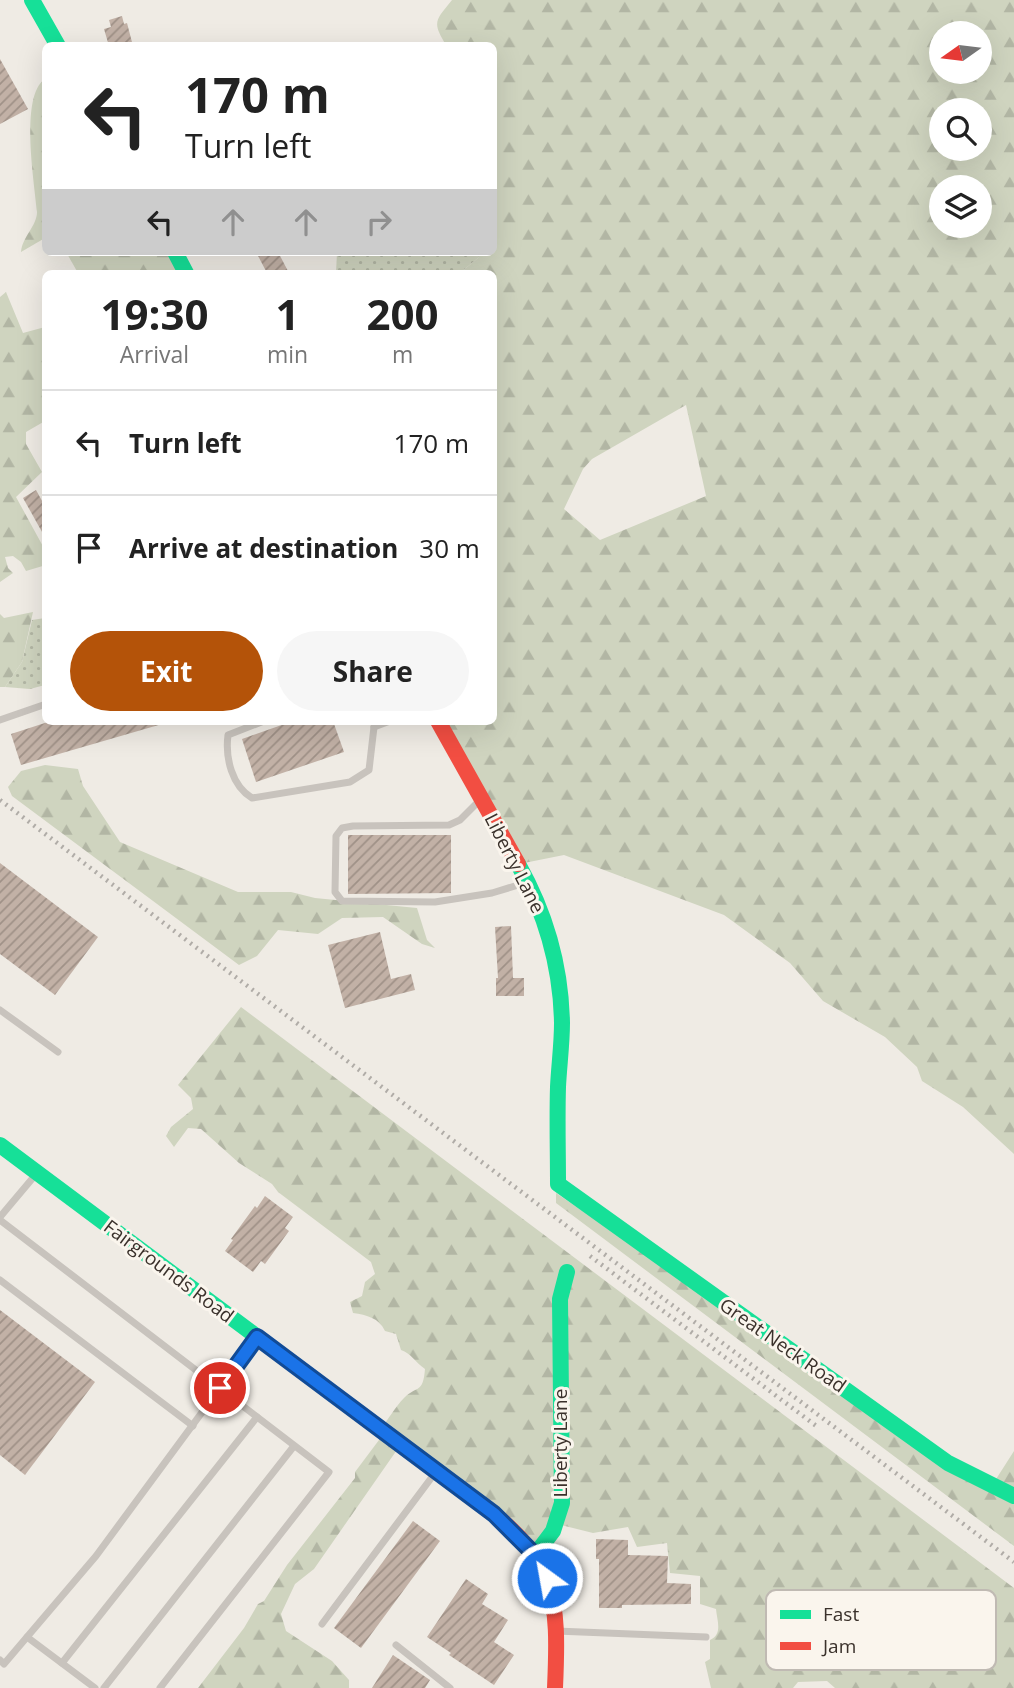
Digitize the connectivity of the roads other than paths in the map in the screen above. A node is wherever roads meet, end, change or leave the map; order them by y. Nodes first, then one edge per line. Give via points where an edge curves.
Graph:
1 (32, 0) edge
2 (56, 42) edge
3 (42, 705) edge
4 (0, 720) edge
5 (254, 725) edge
6 (371, 725) edge
7 (440, 725) edge
8 (481, 799) junction
9 (528, 882) junction
10 (0, 1010) edge
11 (58, 1052) dead end
12 (0, 1144) edge
13 (37, 1172) junction
14 (558, 1184) joint
15 (0, 1218) edge
16 (567, 1272) dead end
17 (0, 1280) edge
18 (257, 1337) junction
19 (220, 1388) junction
20 (257, 1417) junction
21 (193, 1426) junction
22 (295, 1446) junction
23 (436, 1471) junction
24 (1014, 1496) edge
25 (535, 1555) junction
26 (323, 1624) dead end
27 (555, 1631) junction
28 (27, 1637) junction
29 (706, 1637) dead end
30 (396, 1645) dead end
31 (0, 1660) edge
32 (62, 1663) junction
33 (95, 1688) edge
34 (104, 1688) edge
35 (160, 1688) edge
36 (450, 1688) edge
37 (555, 1688) edge

1 - 2 street
3 - 4 lane
5 - 6 lane via 228,735 226,751 240,790 252,798 351,782 369,770
7 - 8 street, Liberty Lane
8 - 9 street, Liberty Lane
8 - 9 lane via 449,825 342,828 336,836 335,892 342,901 435,902
9 - 14 street, Liberty Lane via 548,931 561,1005
10 - 11 lane
12 - 13 street, Fairgrounds Road
13 - 15 lane
13 - 18 street, Fairgrounds Road
14 - 24 street, Great Neck Road via 948,1463
15 - 19 lane
16 - 25 street, Liberty Lane via 560,1299 562,1503 553,1531
17 - 21 lane
18 - 19 lane
18 - 23 street, Fairgrounds Road
19 - 20 lane
19 - 21 lane
20 - 22 lane
20 - 32 lane
21 - 28 lane via 96,1556
22 - 34 lane
22 - 35 lane via 329,1472
23 - 25 street, Fairgrounds Road via 494,1514
23 - 26 lane
25 - 27 street via 552,1594
27 - 29 lane
27 - 37 street
28 - 31 lane via 4,1664
28 - 32 lane
30 - 36 lane
32 - 33 lane

